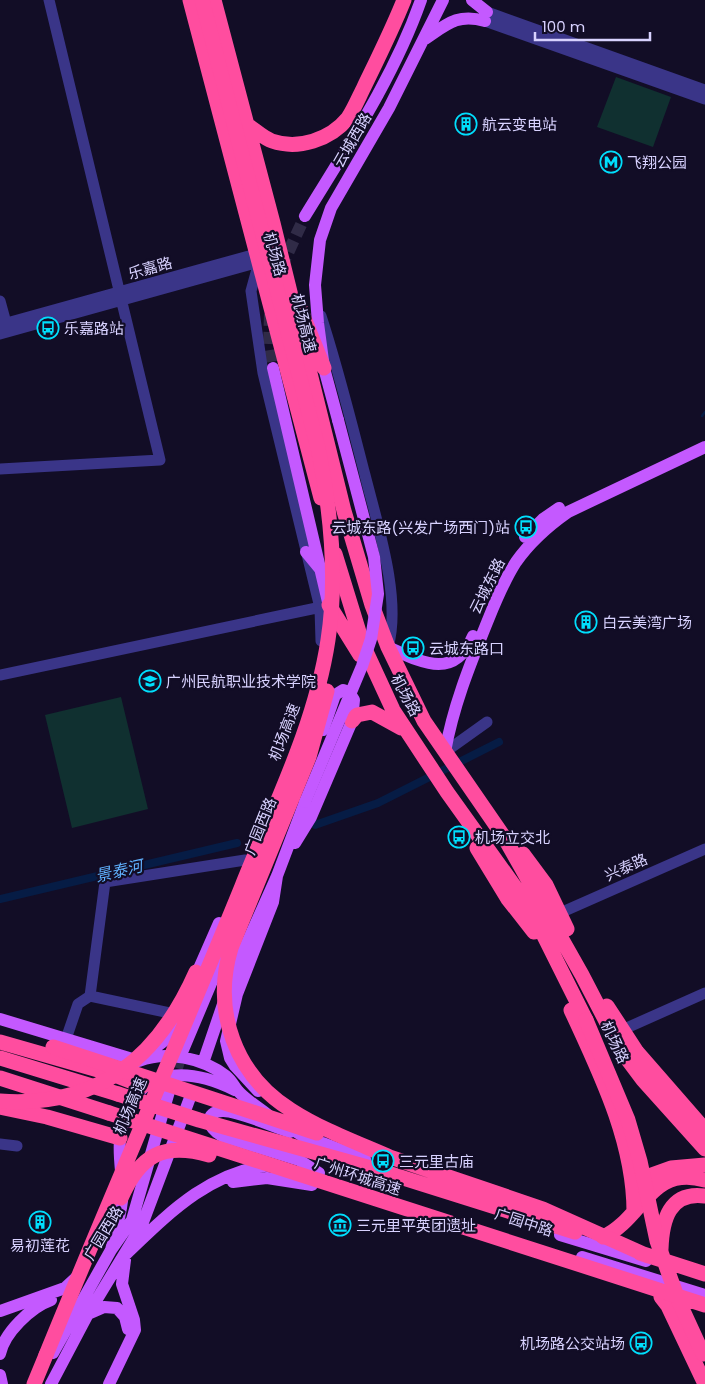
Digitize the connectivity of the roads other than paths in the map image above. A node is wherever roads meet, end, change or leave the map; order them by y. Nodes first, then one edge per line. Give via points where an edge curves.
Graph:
1 (50, 0) edge
2 (190, 0) edge
3 (202, 0) edge
4 (214, 0) edge
5 (404, 0) edge
6 (421, 0) edge
7 (442, 0) edge
8 (472, 0) edge
9 (486, 16) junction
10 (423, 41) junction
11 (705, 90) edge
12 (705, 99) edge
13 (246, 124) junction
14 (305, 216) tunnel mouth
15 (258, 258) junction
16 (290, 292) junction
17 (120, 296) junction
18 (0, 301) edge
19 (317, 304) junction
20 (3, 324) edge
21 (0, 334) edge
22 (273, 368) tunnel mouth
23 (324, 368) junction
24 (705, 437) edge
25 (705, 446) edge
26 (0, 469) edge
27 (306, 552) junction
28 (322, 571) junction
29 (327, 609) junction
30 (388, 647) junction
31 (371, 667) junction
32 (0, 675) edge
33 (352, 720) junction
34 (487, 722) dead end
35 (405, 731) junction
36 (445, 752) junction
37 (307, 754) junction
38 (280, 778) junction
39 (445, 790) junction
40 (282, 817) junction
41 (504, 837) junction
42 (705, 849) edge
43 (285, 855) junction
44 (254, 859) junction
45 (503, 867) junction
46 (277, 876) junction
47 (238, 878) junction
48 (560, 913) junction
49 (534, 932) junction
50 (582, 975) junction
51 (705, 993) edge
52 (90, 996) junction
53 (179, 1015) junction
54 (0, 1019) edge
55 (622, 1030) junction
56 (0, 1032) edge
57 (66, 1039) junction
58 (0, 1042) edge
59 (183, 1050) tunnel mouth
60 (205, 1057) dead end
61 (0, 1058) edge
62 (139, 1061) junction
63 (112, 1074) junction
64 (0, 1078) edge
65 (0, 1084) edge
66 (143, 1086) junction
67 (170, 1088) tunnel mouth
68 (239, 1092) junction
69 (191, 1095) dead end
70 (0, 1101) edge
71 (0, 1108) edge
72 (109, 1113) junction
73 (286, 1120) junction
74 (705, 1130) edge
75 (304, 1136) junction
76 (120, 1138) junction
77 (0, 1144) edge
78 (18, 1146) dead end
79 (335, 1149) junction
80 (705, 1149) edge
81 (705, 1165) edge
82 (393, 1169) junction
83 (319, 1173) junction
84 (705, 1180) edge
85 (632, 1182) junction
86 (450, 1186) junction
87 (338, 1188) junction
88 (201, 1190) junction
89 (426, 1191) junction
90 (122, 1192) junction
91 (705, 1196) edge
92 (494, 1200) junction
93 (407, 1202) junction
94 (634, 1212) junction
95 (418, 1218) junction
96 (512, 1220) junction
97 (508, 1234) junction
98 (603, 1237) junction
99 (570, 1238) junction
100 (486, 1239) junction
101 (111, 1250) junction
102 (570, 1254) junction
103 (654, 1254) junction
104 (125, 1255) junction
105 (625, 1271) junction
106 (705, 1274) edge
107 (598, 1276) junction
108 (705, 1279) edge
109 (687, 1290) junction
110 (705, 1295) edge
111 (661, 1297) junction
112 (705, 1305) edge
113 (83, 1310) junction
114 (0, 1311) edge
115 (0, 1354) edge
116 (46, 1355) junction
117 (704, 1356) edge
118 (0, 1374) edge
119 (2, 1384) edge
120 (35, 1384) edge
121 (51, 1384) edge
122 (101, 1384) edge
123 (109, 1384) edge
124 (705, 1384) edge

1 - 17 street
2 - 15 highway, 机场路
3 - 29 highway, 机场高速, bridge via 318,448 333,575
4 - 13 highway, 机场路
5 - 13 highway via 348,117 334,131 305,144 286,144 270,141
6 - 14 main road, 云城西路 via 403,44 366,115
7 - 10 main road, 云城西路
8 - 9 main road
9 - 10 main road via 456,20
9 - 11 street
9 - 12 street
10 - 19 main road, 云城西路 via 331,208 320,240 316,268
13 - 16 highway, 机场路
15 - 16 street via 264,256 277,269
15 - 17 street, 乐嘉路
15 - 27 street via 251,291 256,333
15 - 31 highway, 机场路 via 344,589
16 - 23 highway via 302,311
16 - 30 highway, 机场路 via 347,519 369,596
17 - 20 street, 乐嘉路
17 - 21 street, 乐嘉路
17 - 26 street via 160,460
18 - 20 street
19 - 23 main road, 云城西路
19 - 30 street via 382,540 393,629
22 - 28 main road, 广园西路
23 - 43 main road, 云城西路, bridge via 374,557 377,608 362,666
24 - 30 main road, 云城东路 via 586,493 543,519 504,567 467,649 458,659 434,665
25 - 36 main road, 云城东路 via 568,512 527,548 506,579 466,674
27 - 28 main road
27 - 29 street
28 - 29 main road, 广园西路
29 - 31 highway
29 - 32 street
29 - 37 main road, 广园西路 via 330,635 326,669
29 - 38 street via 316,674
29 - 44 highway, 机场高速, bridge via 323,669 310,715
29 - 82 highway, bridge via 330,667 318,729 299,785 233,941 225,974 224,1008 230,1034 241,1059 274,1098
30 - 36 highway, 机场路 via 414,704
31 - 35 highway, 机场路
33 - 35 highway via 372,712
33 - 37 main road via 352,695 347,690 338,691 320,734
33 - 43 main road via 310,817
34 - 36 street
35 - 39 highway, 机场路
36 - 41 highway, 机场路
37 - 40 main road, 广园西路
38 - 40 main road
38 - 44 main road
39 - 45 highway, 机场路
39 - 49 highway via 462,825 508,898
40 - 44 main road, 广园西路
41 - 48 highway via 539,874
41 - 50 highway, 机场路
42 - 48 street, 兴泰路
43 - 46 main road
44 - 47 main road
44 - 47 main road
44 - 52 street via 105,882
44 - 59 main road, 广园西路
44 - 70 highway, bridge via 224,910 174,1016 147,1050 113,1076 80,1092 31,1101
44 - 116 highway, 机场高速, bridge
45 - 49 highway
45 - 103 highway, 机场路, bridge via 542,928 586,1020 628,1120 640,1161 654,1233
46 - 60 main road via 234,972
46 - 79 main road via 273,902 237,994 227,1036 228,1052 235,1066 266,1099
47 - 53 main road
48 - 50 highway
49 - 85 highway via 609,1097
50 - 55 highway via 602,998
50 - 80 highway, 机场路 via 622,1052 642,1080
51 - 55 street
52 - 53 street
52 - 57 street via 78,1004
53 - 62 main road via 164,1041
54 - 57 main road
55 - 74 highway
56 - 82 highway, bridge via 151,1078
57 - 62 main road
58 - 63 highway
61 - 103 highway, 广州环城高速, bridge
62 - 63 main road
62 - 68 main road via 157,1055 190,1060 222,1073
63 - 66 highway
64 - 72 highway, 广州环城高速, bridge
65 - 72 highway, bridge
66 - 68 main road via 163,1078 195,1075
66 - 76 main road via 132,1103
67 - 101 main road, 广园西路 via 137,1209 127,1230
68 - 73 main road
68 - 75 main road
69 - 104 main road, 广园西路 via 151,1205
71 - 76 highway via 47,1117
72 - 87 highway, 广州环城高速, bridge
73 - 75 main road
73 - 79 main road
75 - 82 main road, 广园中路 via 350,1166
75 - 83 main road via 228,1111 215,1113 210,1118 211,1130 222,1136 292,1158
76 - 90 main road
77 - 78 street
79 - 82 main road
81 - 85 highway via 671,1168
82 - 86 main road
82 - 89 main road, 广园中路
82 - 103 highway, bridge via 543,1209
83 - 88 main road, 广园中路 via 266,1165 234,1174
83 - 93 main road, 广园中路
84 - 94 highway via 678,1178 658,1186
85 - 94 highway
86 - 89 main road
86 - 92 main road
87 - 112 highway, 广州环城高速, bridge
87 - 116 highway, bridge via 192,1150 174,1150 151,1157 130,1179 82,1289
88 - 95 main road via 244,1180 279,1178 327,1189
88 - 104 main road, 广园中路 via 174,1209
89 - 96 main road, 广园中路
90 - 101 main road
90 - 114 main road via 106,1216 74,1281 59,1290
91 - 103 highway via 683,1199 670,1209
92 - 96 main road
92 - 98 main road
93 - 95 main road
93 - 97 main road, 广园中路
94 - 98 highway via 620,1227
95 - 100 main road
96 - 99 main road, 广园中路
97 - 100 main road
97 - 102 main road, 广园中路
98 - 99 main road
99 - 108 main road, 广园中路
100 - 107 main road
101 - 113 main road, 广园西路
102 - 105 main road, 广园中路
102 - 107 main road
103 - 106 highway, 广州环城高速, bridge
103 - 117 highway, 机场路, bridge
104 - 113 main road, 广园西路
104 - 123 main road via 122,1284 135,1330
105 - 107 main road
105 - 109 main road, 广园中路
105 - 111 main road
107 - 111 main road
109 - 110 main road, 广园中路
109 - 112 highway
111 - 124 highway
113 - 115 main road via 69,1295 48,1301 18,1326 5,1341
113 - 120 main road, 广园西路 via 69,1323
113 - 121 main road, 广园西路
113 - 122 main road via 104,1306 117,1308 127,1324 126,1337
116 - 120 highway, 机场高速
118 - 119 main road

